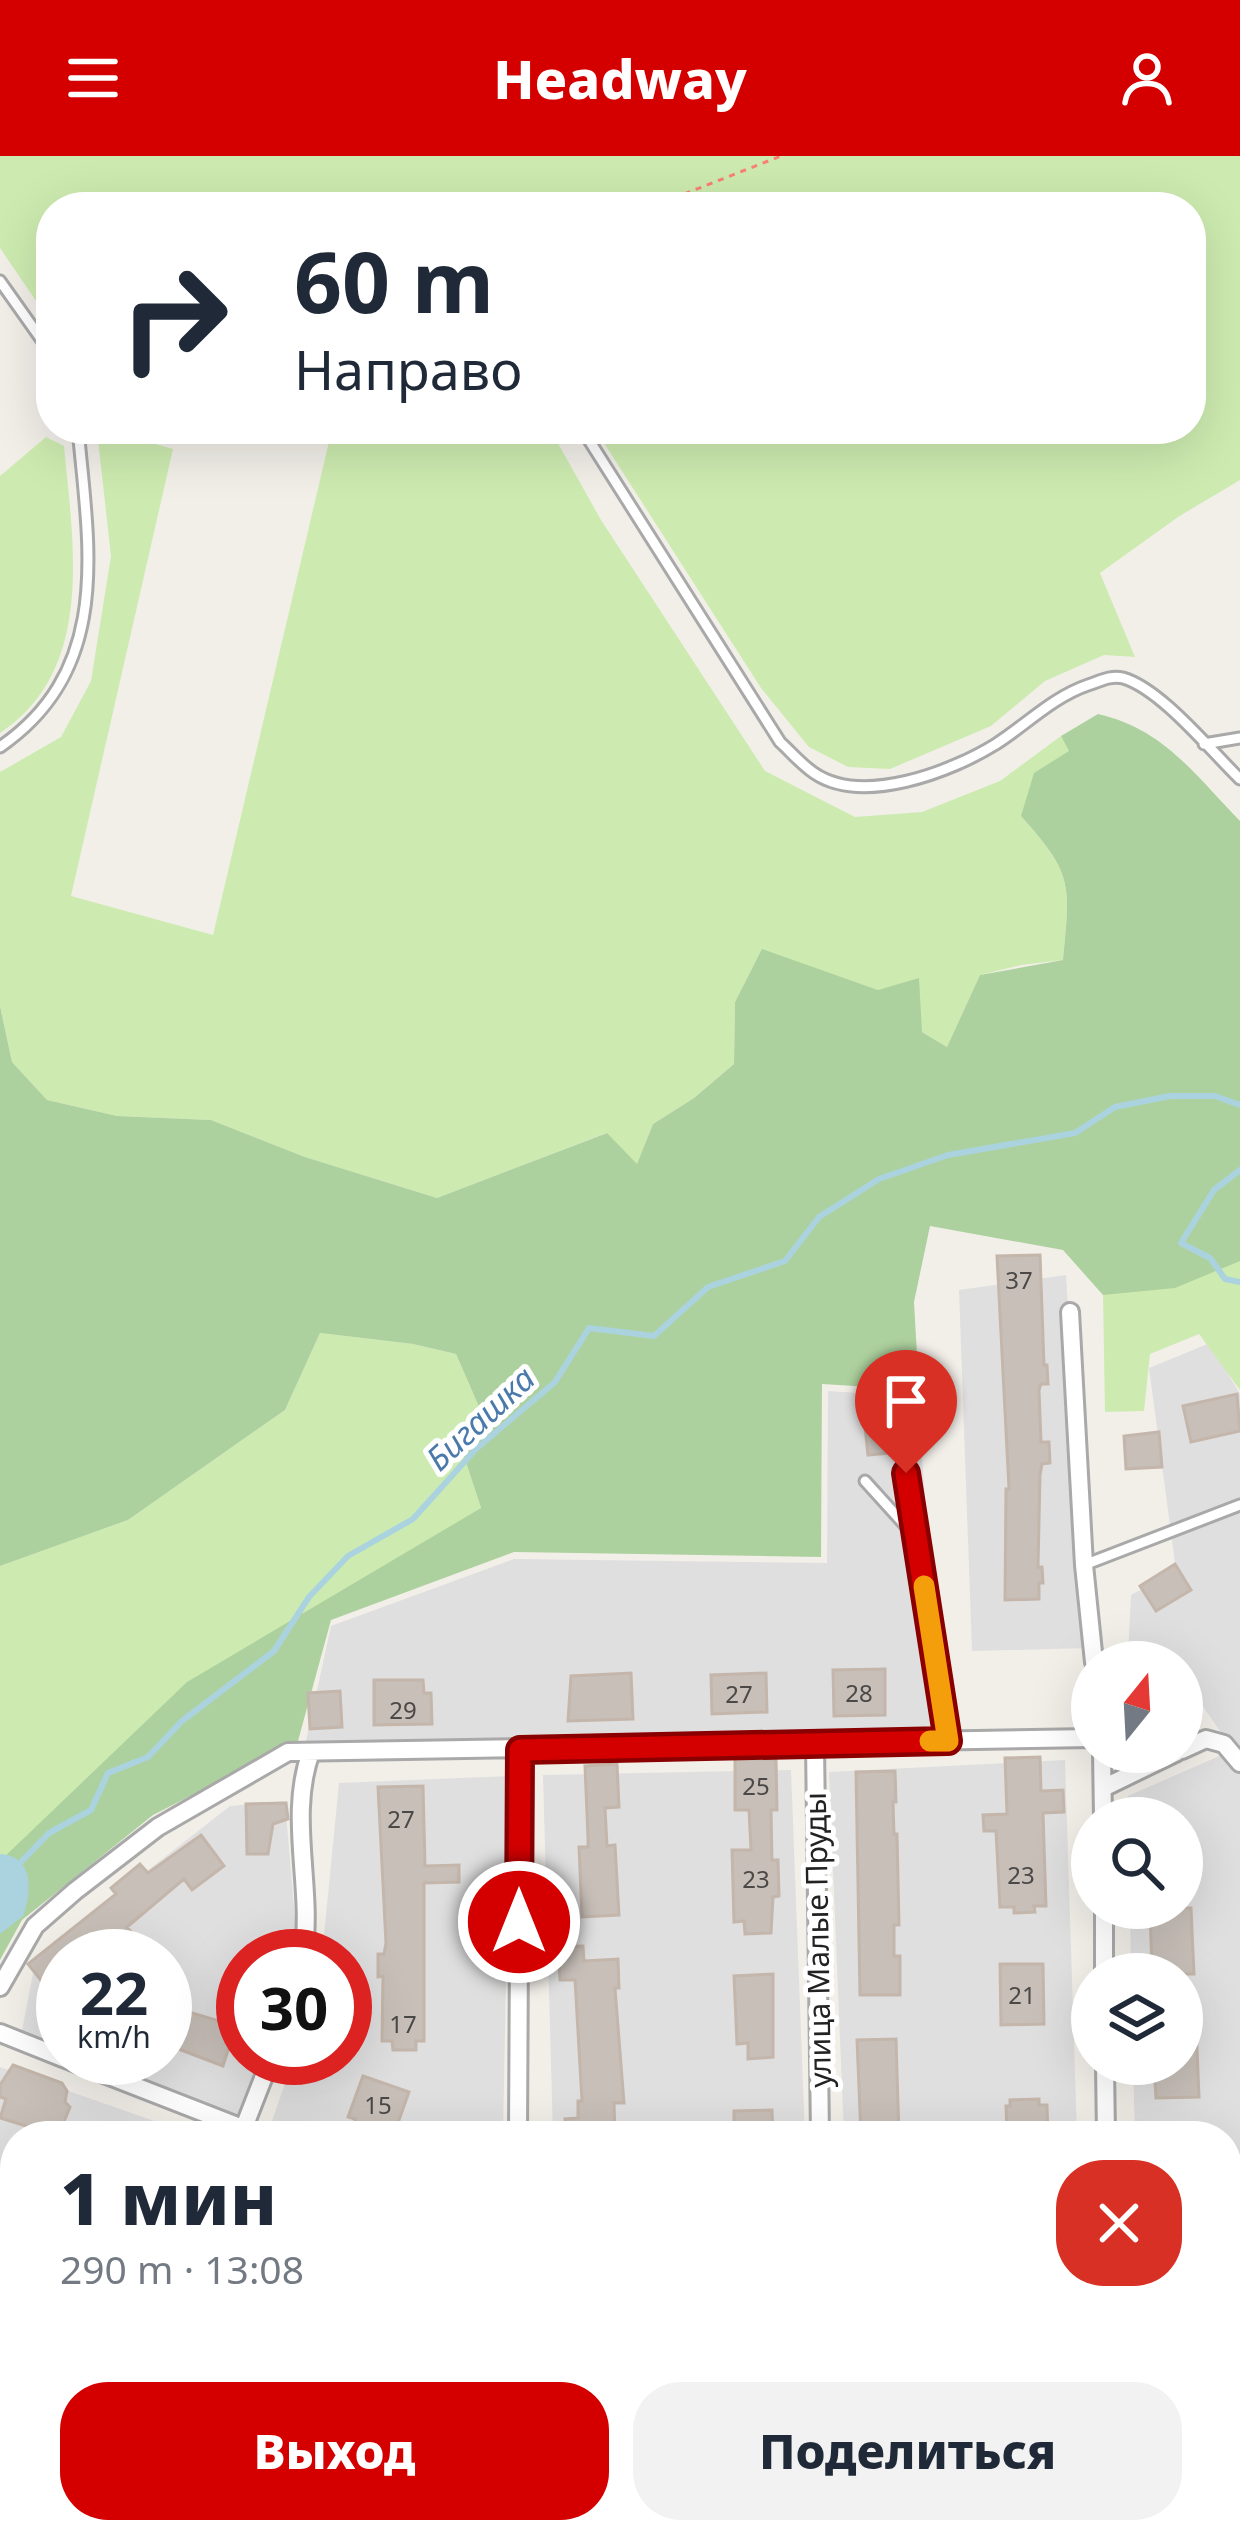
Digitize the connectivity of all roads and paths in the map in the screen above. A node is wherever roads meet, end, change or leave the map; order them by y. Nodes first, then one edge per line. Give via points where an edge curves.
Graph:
1 (782, 156) edge
2 (689, 192) edge
3 (0, 281) edge
4 (36, 332) edge
5 (79, 444) edge
6 (592, 444) edge
7 (1240, 738) edge
8 (1204, 744) junction
9 (0, 747) edge
10 (1240, 779) edge
11 (1070, 1312) dead end
12 (906, 1473) dead end
13 (865, 1480) dead end
14 (1240, 1505) edge
15 (916, 1538) junction
16 (1084, 1565) junction
17 (1092, 1641) edge
18 (1071, 1738) edge
19 (1203, 1739) edge
20 (948, 1741) junction
21 (814, 1744) junction
22 (520, 1750) junction
23 (311, 1752) junction
24 (1240, 1763) edge
25 (1102, 1773) edge
26 (1134, 1773) edge
27 (1102, 1788) junction
28 (1102, 1797) edge
29 (307, 1929) edge
30 (0, 1988) edge
31 (0, 2033) edge
32 (36, 2047) edge
33 (127, 2085) edge
34 (261, 2085) edge
35 (1105, 2085) edge
36 (213, 2121) edge
37 (247, 2121) edge
38 (518, 2121) edge
39 (820, 2121) edge
40 (1106, 2121) edge

1 - 2 path
3 - 4 lane
5 - 9 lane via 87,604 64,682
6 - 8 lane via 780,742 815,774 846,786 933,776 1079,688 1116,676 1142,685
7 - 8 lane
8 - 10 lane
11 - 16 street
12 - 15 lane
13 - 15 lane
14 - 16 lane
15 - 20 lane
16 - 17 street
18 - 20 street
19 - 24 street via 1224,1744
20 - 21 street
21 - 22 street
21 - 39 street, улица Малые Пруды
22 - 23 street
22 - 38 street
23 - 29 street via 299,1784
23 - 30 street via 288,1752 158,1827 35,1926
25 - 27 street
26 - 27 street
27 - 28 street
31 - 32 street
33 - 36 street
34 - 37 street
35 - 40 street

